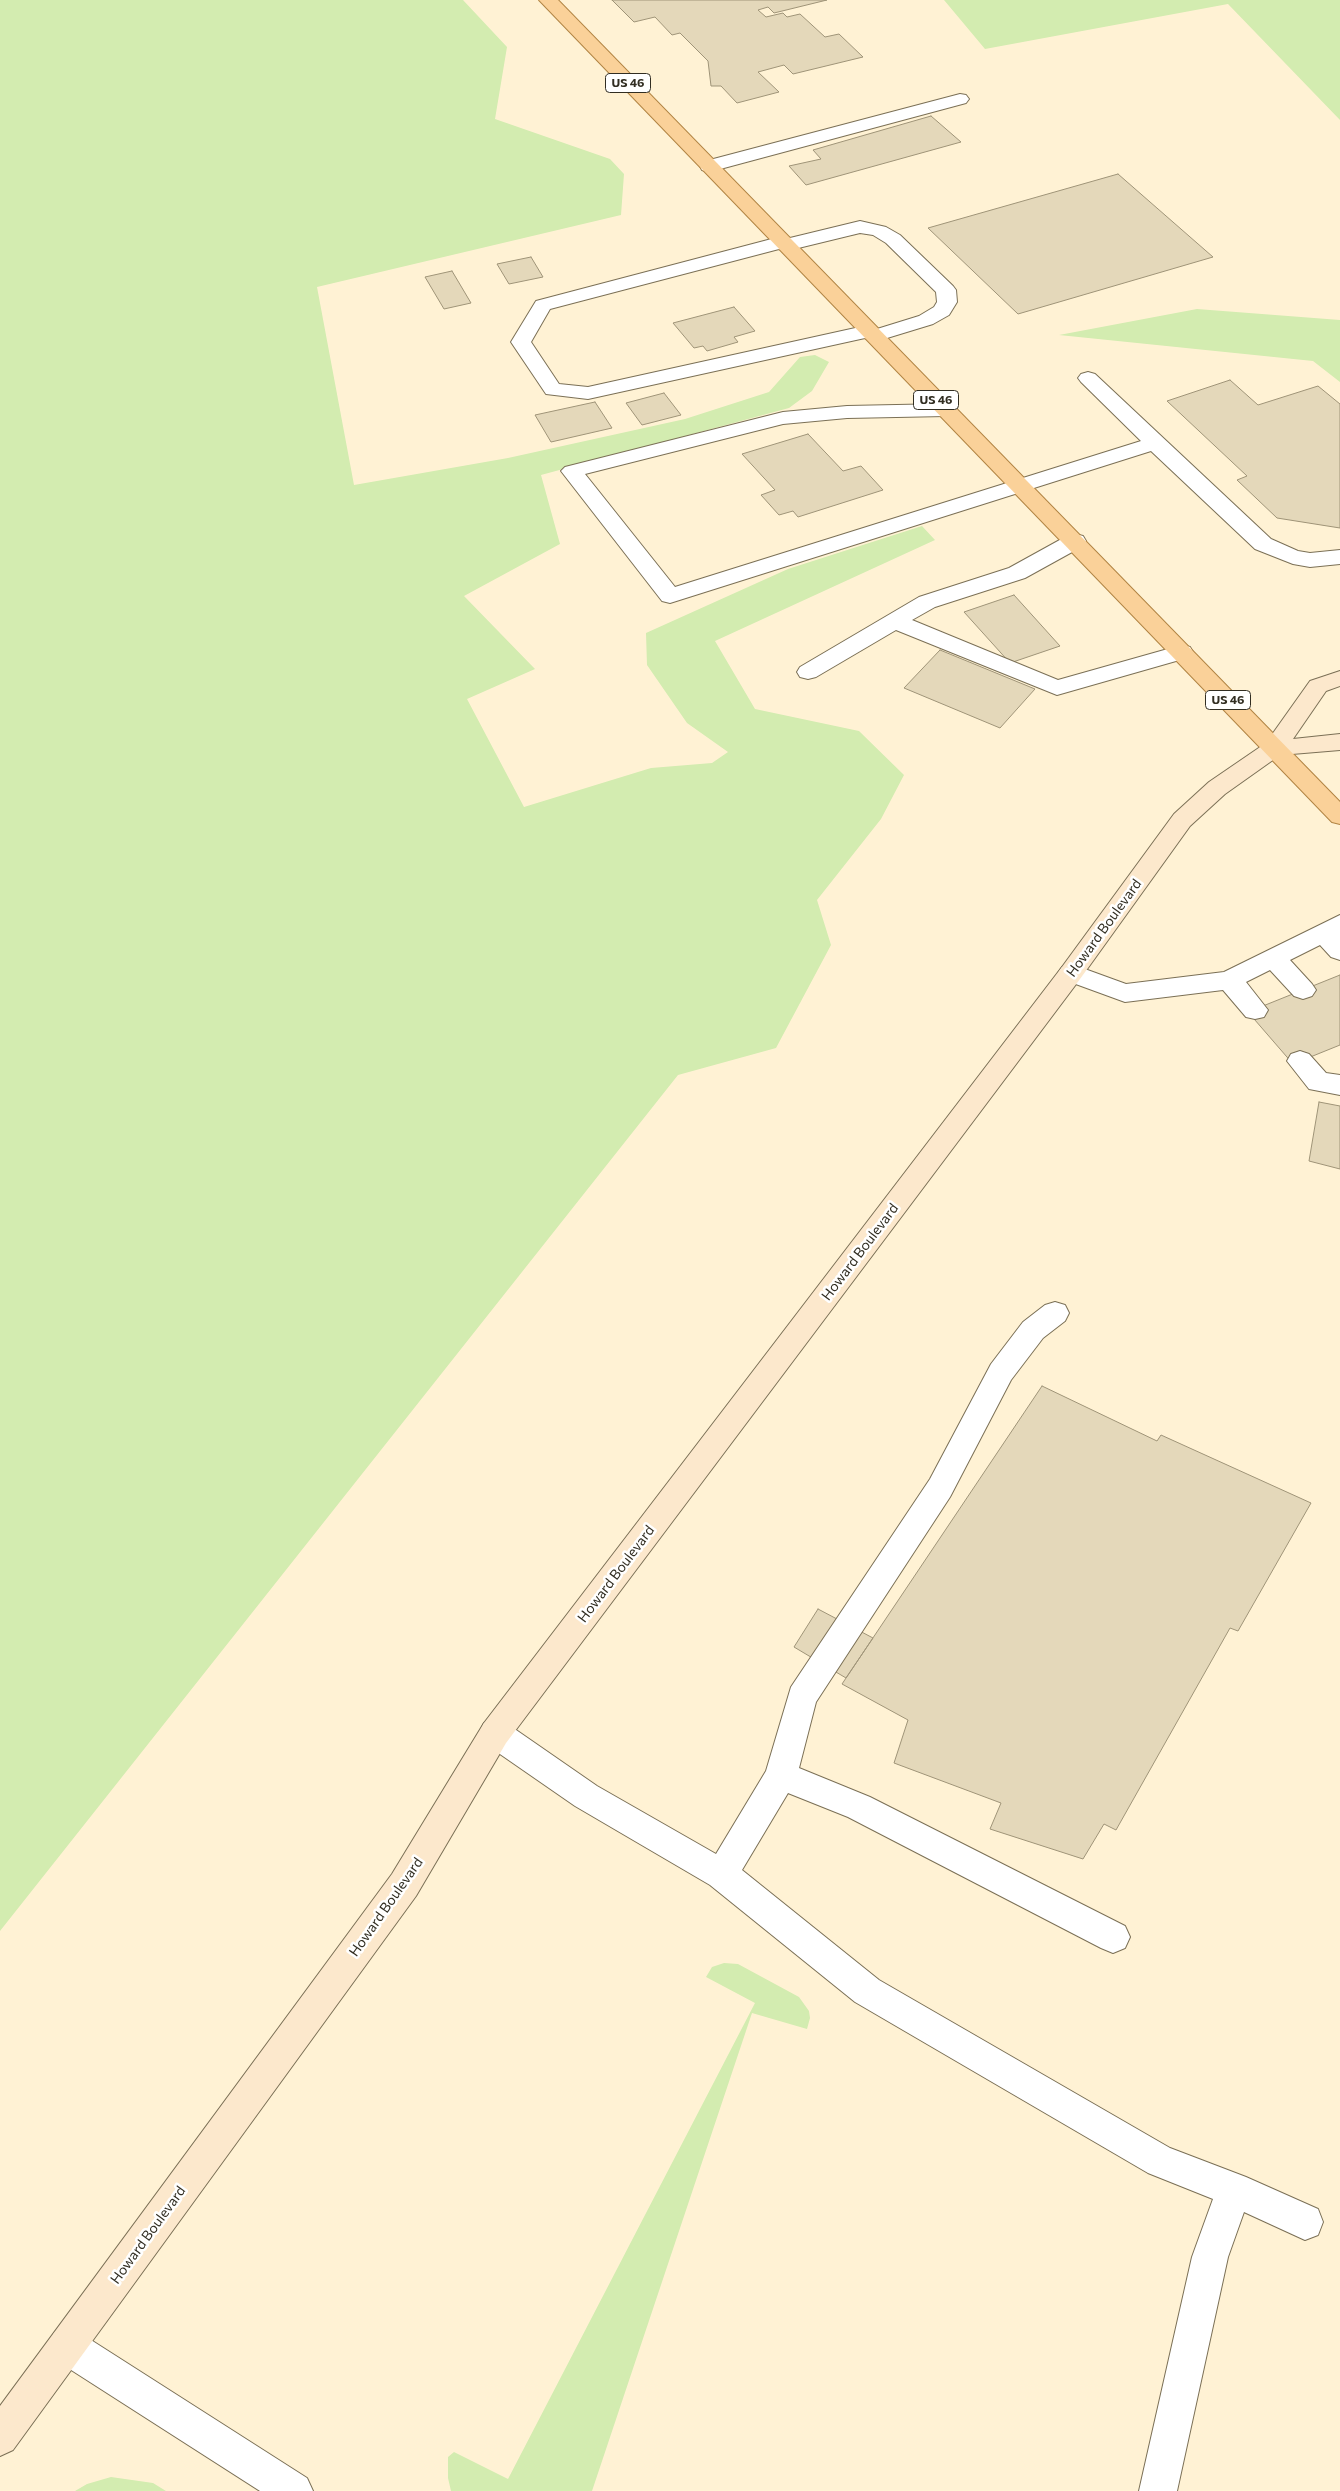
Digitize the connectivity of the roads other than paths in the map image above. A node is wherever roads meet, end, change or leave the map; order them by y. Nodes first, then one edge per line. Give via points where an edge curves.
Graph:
1 (548, 0) edge
2 (960, 98) dead end
3 (708, 166) junction
4 (785, 244) junction
5 (872, 333) junction
6 (1088, 378) dead end
7 (946, 410) junction
8 (1155, 443) junction
9 (1020, 486) junction
10 (1075, 541) junction
11 (1340, 557) edge
12 (894, 621) junction
13 (1182, 652) junction
14 (808, 672) dead end
15 (1340, 678) edge
16 (1340, 742) edge
17 (1274, 748) junction
18 (1340, 816) edge
19 (1331, 929) edge
20 (1340, 951) edge
21 (1274, 958) junction
22 (1072, 973) junction
23 (1229, 980) junction
24 (1303, 990) dead end
25 (1255, 1010) dead end
26 (1300, 1061) dead end
27 (1340, 1085) edge
28 (1055, 1313) dead end
29 (495, 1734) junction
30 (781, 1775) junction
31 (722, 1874) junction
32 (1113, 1937) dead end
33 (1234, 2189) junction
34 (1305, 2222) dead end
35 (67, 2346) junction
36 (0, 2438) edge
37 (294, 2491) edge
38 (1158, 2491) edge

1 - 3 main road, US 46
2 - 3 lane
3 - 4 main road, US 46
4 - 5 main road, US 46
4 - 5 lane via 860,227 878,232 893,239 946,290 947,302 942,311 926,320
4 - 5 lane via 544,305 521,342 553,390 588,393
5 - 7 main road, US 46
6 - 8 lane
7 - 9 main road, US 46
7 - 9 lane via 847,412 783,418 572,471 670,596
8 - 9 lane
8 - 11 lane via 1263,544 1293,557 1310,560
9 - 10 main road, US 46
10 - 12 lane via 1017,573 927,602
10 - 13 main road, US 46
12 - 13 lane via 1057,688
12 - 14 lane
13 - 17 main road, US 46
15 - 17 main road via 1318,686
16 - 17 main road
17 - 18 main road, US 46
17 - 22 main road, Howard Boulevard via 1217,788 1182,820
19 - 20 lane
19 - 21 lane
21 - 23 lane
21 - 24 lane
22 - 23 lane via 1124,993
22 - 29 main road, Howard Boulevard
23 - 25 lane
26 - 27 lane via 1318,1082
28 - 30 lane via 1033,1330 1002,1372 940,1488 802,1697
29 - 31 lane via 586,1796
29 - 35 main road, Howard Boulevard via 404,1885
30 - 31 lane
30 - 32 lane via 858,1807
31 - 33 lane via 867,1991 1160,2161
33 - 34 lane
33 - 38 lane via 1210,2257
35 - 36 main road, Howard Boulevard
35 - 37 lane

